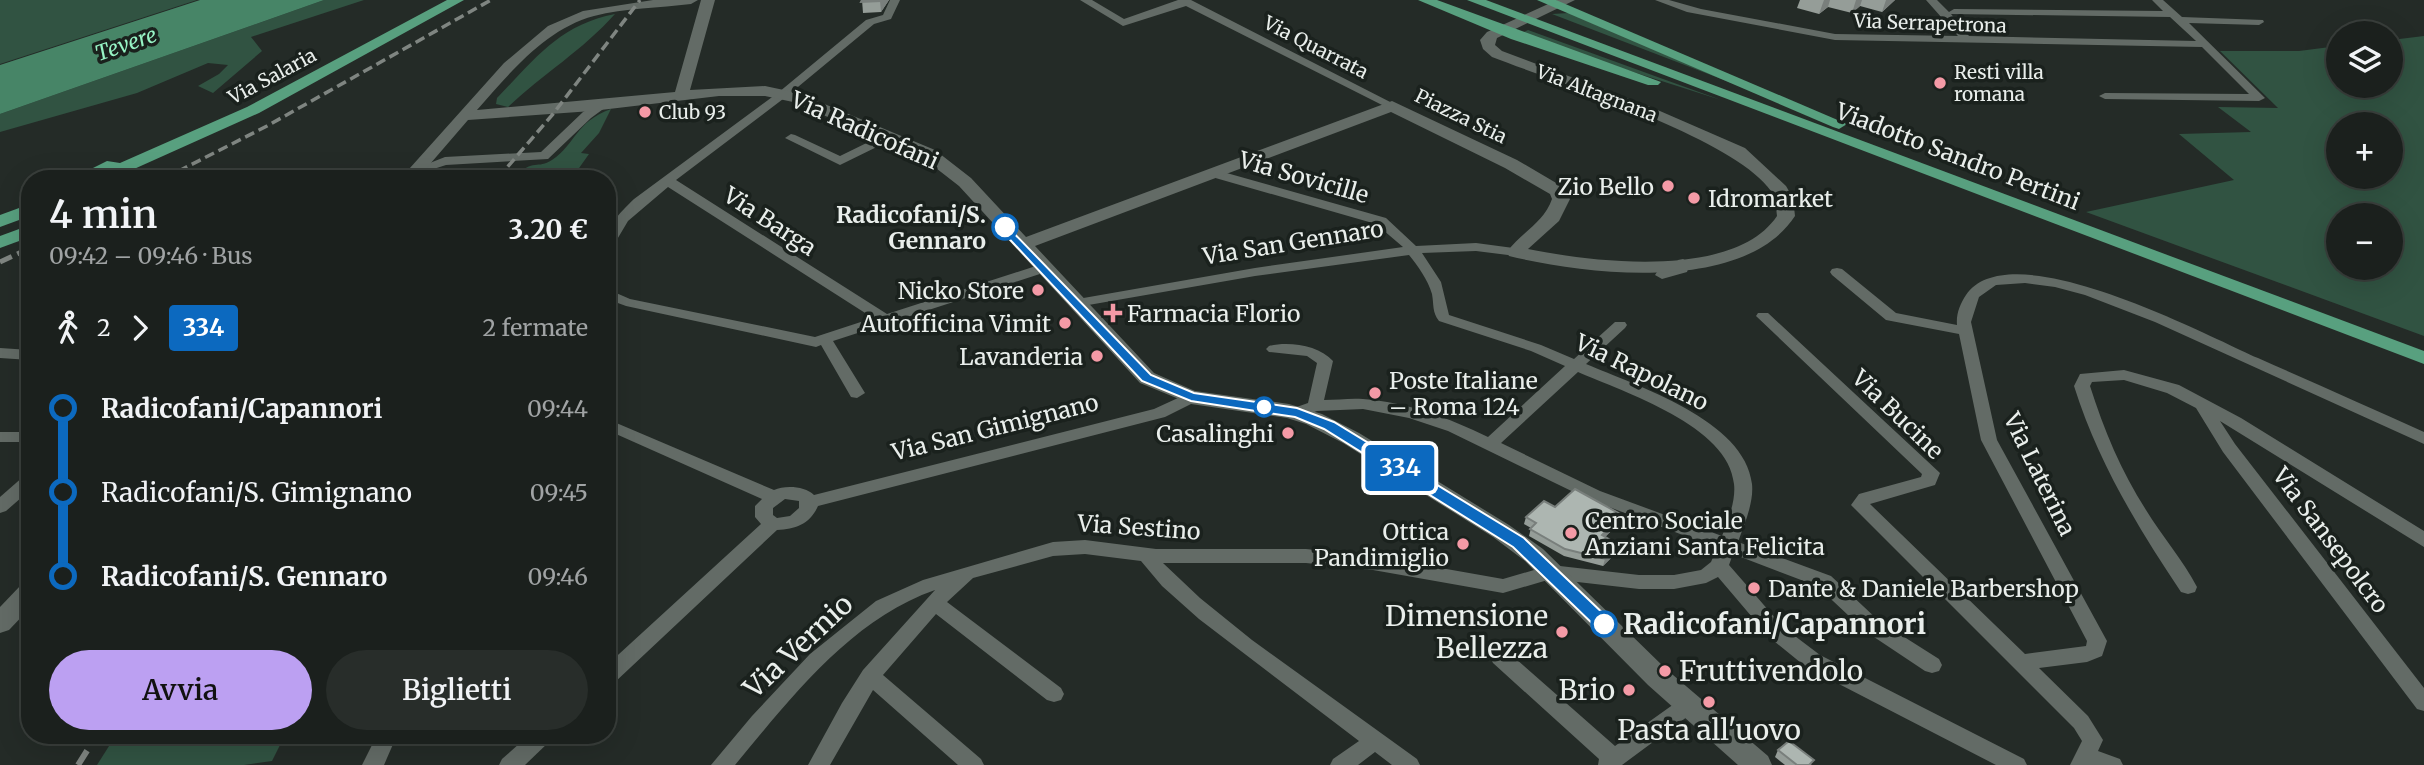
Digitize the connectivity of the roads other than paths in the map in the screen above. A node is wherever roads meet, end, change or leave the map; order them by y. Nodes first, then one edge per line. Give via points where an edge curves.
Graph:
1 (457, 0) edge
2 (471, 0) edge
3 (691, 0) edge
4 (708, 0) edge
5 (895, 0) edge
6 (1085, 0) edge
7 (1425, 0) edge
8 (1474, 0) edge
9 (1492, 0) edge
10 (1660, 0) edge
11 (1931, 0) edge
12 (2157, 0) edge
13 (1185, 1) edge
14 (1553, 4) edge
15 (1954, 12) dead end
16 (2176, 17) junction
17 (2259, 22) dead end
18 (1507, 27) junction
19 (1966, 41) junction
20 (2203, 44) junction
21 (783, 94) junction
22 (681, 96) junction
23 (2105, 96) dead end
24 (271, 101) junction
25 (478, 101) junction
26 (597, 106) junction
27 (1392, 106) junction
28 (495, 114) junction
29 (465, 116) junction
30 (229, 131) junction
31 (447, 136) junction
32 (889, 136) junction
33 (791, 138) dead end
34 (1729, 147) junction
35 (1902, 157) junction
36 (102, 170) edge
37 (119, 170) edge
38 (138, 170) edge
39 (154, 170) edge
40 (417, 170) edge
41 (421, 170) edge
42 (1216, 174) junction
43 (668, 181) junction
44 (21, 201) edge
45 (0, 209) edge
46 (21, 213) edge
47 (21, 221) edge
48 (0, 222) edge
49 (1552, 222) junction
50 (0, 229) edge
51 (616, 230) edge
52 (21, 234) edge
53 (0, 243) edge
54 (1021, 245) junction
55 (1410, 249) junction
56 (1516, 252) junction
57 (1554, 260) junction
58 (1044, 268) junction
59 (1837, 272) dead end
60 (1659, 273) junction
61 (616, 297) edge
62 (1077, 303) junction
63 (1763, 316) dead end
64 (886, 320) junction
65 (1620, 325) dead end
66 (1965, 331) junction
67 (825, 340) junction
68 (2424, 347) edge
69 (1274, 349) dead end
70 (0, 354) edge
71 (21, 355) edge
72 (2424, 358) edge
73 (1577, 365) junction
74 (857, 393) dead end
75 (1191, 397) junction
76 (2201, 404) junction
77 (1306, 409) junction
78 (616, 428) edge
79 (0, 437) edge
80 (21, 438) edge
81 (2424, 439) edge
82 (1491, 443) junction
83 (21, 488) edge
84 (773, 497) junction
85 (810, 502) junction
86 (0, 507) edge
87 (773, 524) junction
88 (2424, 540) edge
89 (1727, 546) junction
90 (1147, 555) junction
91 (1719, 566) junction
92 (1551, 572) junction
93 (967, 573) junction
94 (2188, 587) dead end
95 (21, 601) edge
96 (934, 603) junction
97 (0, 623) edge
98 (1500, 657) dead end
99 (2020, 663) junction
100 (1932, 665) dead end
101 (616, 669) edge
102 (870, 676) junction
103 (1054, 694) dead end
104 (2424, 703) edge
105 (1688, 705) junction
106 (1375, 741) junction
107 (383, 744) edge
108 (533, 744) edge
109 (2084, 760) edge
110 (1610, 762) edge
111 (373, 765) edge
112 (510, 765) edge
113 (722, 765) edge
114 (819, 765) edge
115 (973, 765) edge
116 (1341, 765) edge
117 (1409, 765) edge
118 (1758, 765) edge
119 (2016, 765) edge
120 (2112, 765) edge

1 - 24 main road, Via Salaria
2 - 30 main road, Via Salaria
3 - 25 street via 580,16 542,37
4 - 22 street
5 - 21 street via 887,17 873,20
6 - 13 street via 1123,23
7 - 18 main road
8 - 35 main road, Viadotto Sandro Pertini
9 - 35 main road, Viadotto Sandro Pertini
10 - 19 street, Via Serrapetrona via 1697,12 1774,23 1817,35
11 - 19 street
12 - 16 street
13 - 27 street, Via Quarrata
14 - 18 street
14 - 35 main road
15 - 16 street
16 - 17 street
16 - 20 street
18 - 34 street, Via Altagnana via 1487,41 1497,54
18 - 35 main road
19 - 20 street, Via Serrapetrona
20 - 23 street via 2259,98
21 - 22 street, Via Radicofani via 744,90
21 - 32 street, Via Radicofani
21 - 43 street
22 - 26 street, Via Radicofani
24 - 36 main road
24 - 37 main road, Via Salaria
25 - 28 street
25 - 29 street
26 - 28 street, Via Radicofani
26 - 41 street via 549,154 434,163
27 - 42 street
27 - 49 street, Piazza Stia via 1511,164 1559,193
28 - 29 street, Via Radicofani
28 - 31 street
29 - 31 street
30 - 38 main road, Via Salaria
30 - 39 main road
31 - 40 street
32 - 33 street via 840,161
32 - 54 street, Via Radicofani via 945,164
34 - 60 street, Via Altagnana via 1779,190 1786,205 1784,223 1762,243 1683,262
34 - 60 street, Via Altagnana via 1787,184 1799,208 1795,228 1778,248 1755,259
35 - 68 main road, Viadotto Sandro Pertini
35 - 72 main road, Viadotto Sandro Pertini
42 - 54 street
42 - 55 street, Via Sovicille via 1381,221
43 - 51 street via 625,215
43 - 64 street, Via Barga
44 - 45 main road
46 - 48 main road
47 - 50 main road
49 - 56 street
49 - 57 street via 1559,249
52 - 53 main road
54 - 58 street, Via Radicofani
55 - 56 street, Via San Gennaro via 1462,245
55 - 62 street, Via San Gennaro via 1252,271
55 - 73 street, Via Rapolano via 1438,290 1444,318
56 - 57 street, Via San Gennaro
57 - 60 street, Via Altagnana
58 - 62 street, Via Radicofani
58 - 64 street
59 - 66 street via 1891,317
61 - 67 street via 807,342
62 - 75 street, Via Radicofani via 1141,374
63 - 99 street, Via Bucine via 1931,473 1929,481 1865,498 1860,505
64 - 67 street
65 - 73 street
66 - 81 street, Via Laterina via 1965,309 1982,286 2005,279 2053,283 2148,315
66 - 99 street, Via Laterina via 1989,440 2097,641 2095,651 2087,654
67 - 74 street
69 - 77 street via 1311,352 1323,359 1325,366
70 - 71 street
73 - 82 street
73 - 89 street, Via Rapolano via 1680,411 1708,429 1730,452 1743,484 1738,518
75 - 77 street, Via Radicofani
75 - 85 street, Via San Gimignano via 1158,412
76 - 88 street
76 - 94 street via 2137,377 2102,374 2082,379 2112,470
76 - 104 street, Via Sansepolcro via 2229,448
77 - 82 street via 1363,404 1404,411
77 - 92 street, Via Radicofani via 1501,531
78 - 84 street
79 - 80 street
82 - 89 street via 1582,490
83 - 86 street
84 - 85 street via 798,493
84 - 87 street via 762,512
85 - 87 street via 798,520
87 - 101 street
89 - 91 street, Via Rapolano
89 - 100 street via 1830,584 1872,626
90 - 92 street, Via Sestino via 1306,556 1503,586
90 - 93 street, Via Sestino via 1061,547
90 - 106 street via 1183,596
91 - 92 street via 1699,578 1666,582
91 - 119 street via 1776,632 1813,661
92 - 105 street, Via Radicofani
93 - 96 street, Via Sestino
93 - 113 street, Via Vernio via 896,599 848,633 807,669
95 - 97 street
96 - 102 street, Via Sestino
96 - 103 street
98 - 110 street
99 - 109 street via 2088,731 2093,740
102 - 114 street, Via Sestino
102 - 115 street
105 - 110 street
105 - 118 street, Via Radicofani
106 - 116 street
106 - 117 street
107 - 111 street
108 - 112 street
109 - 120 street

